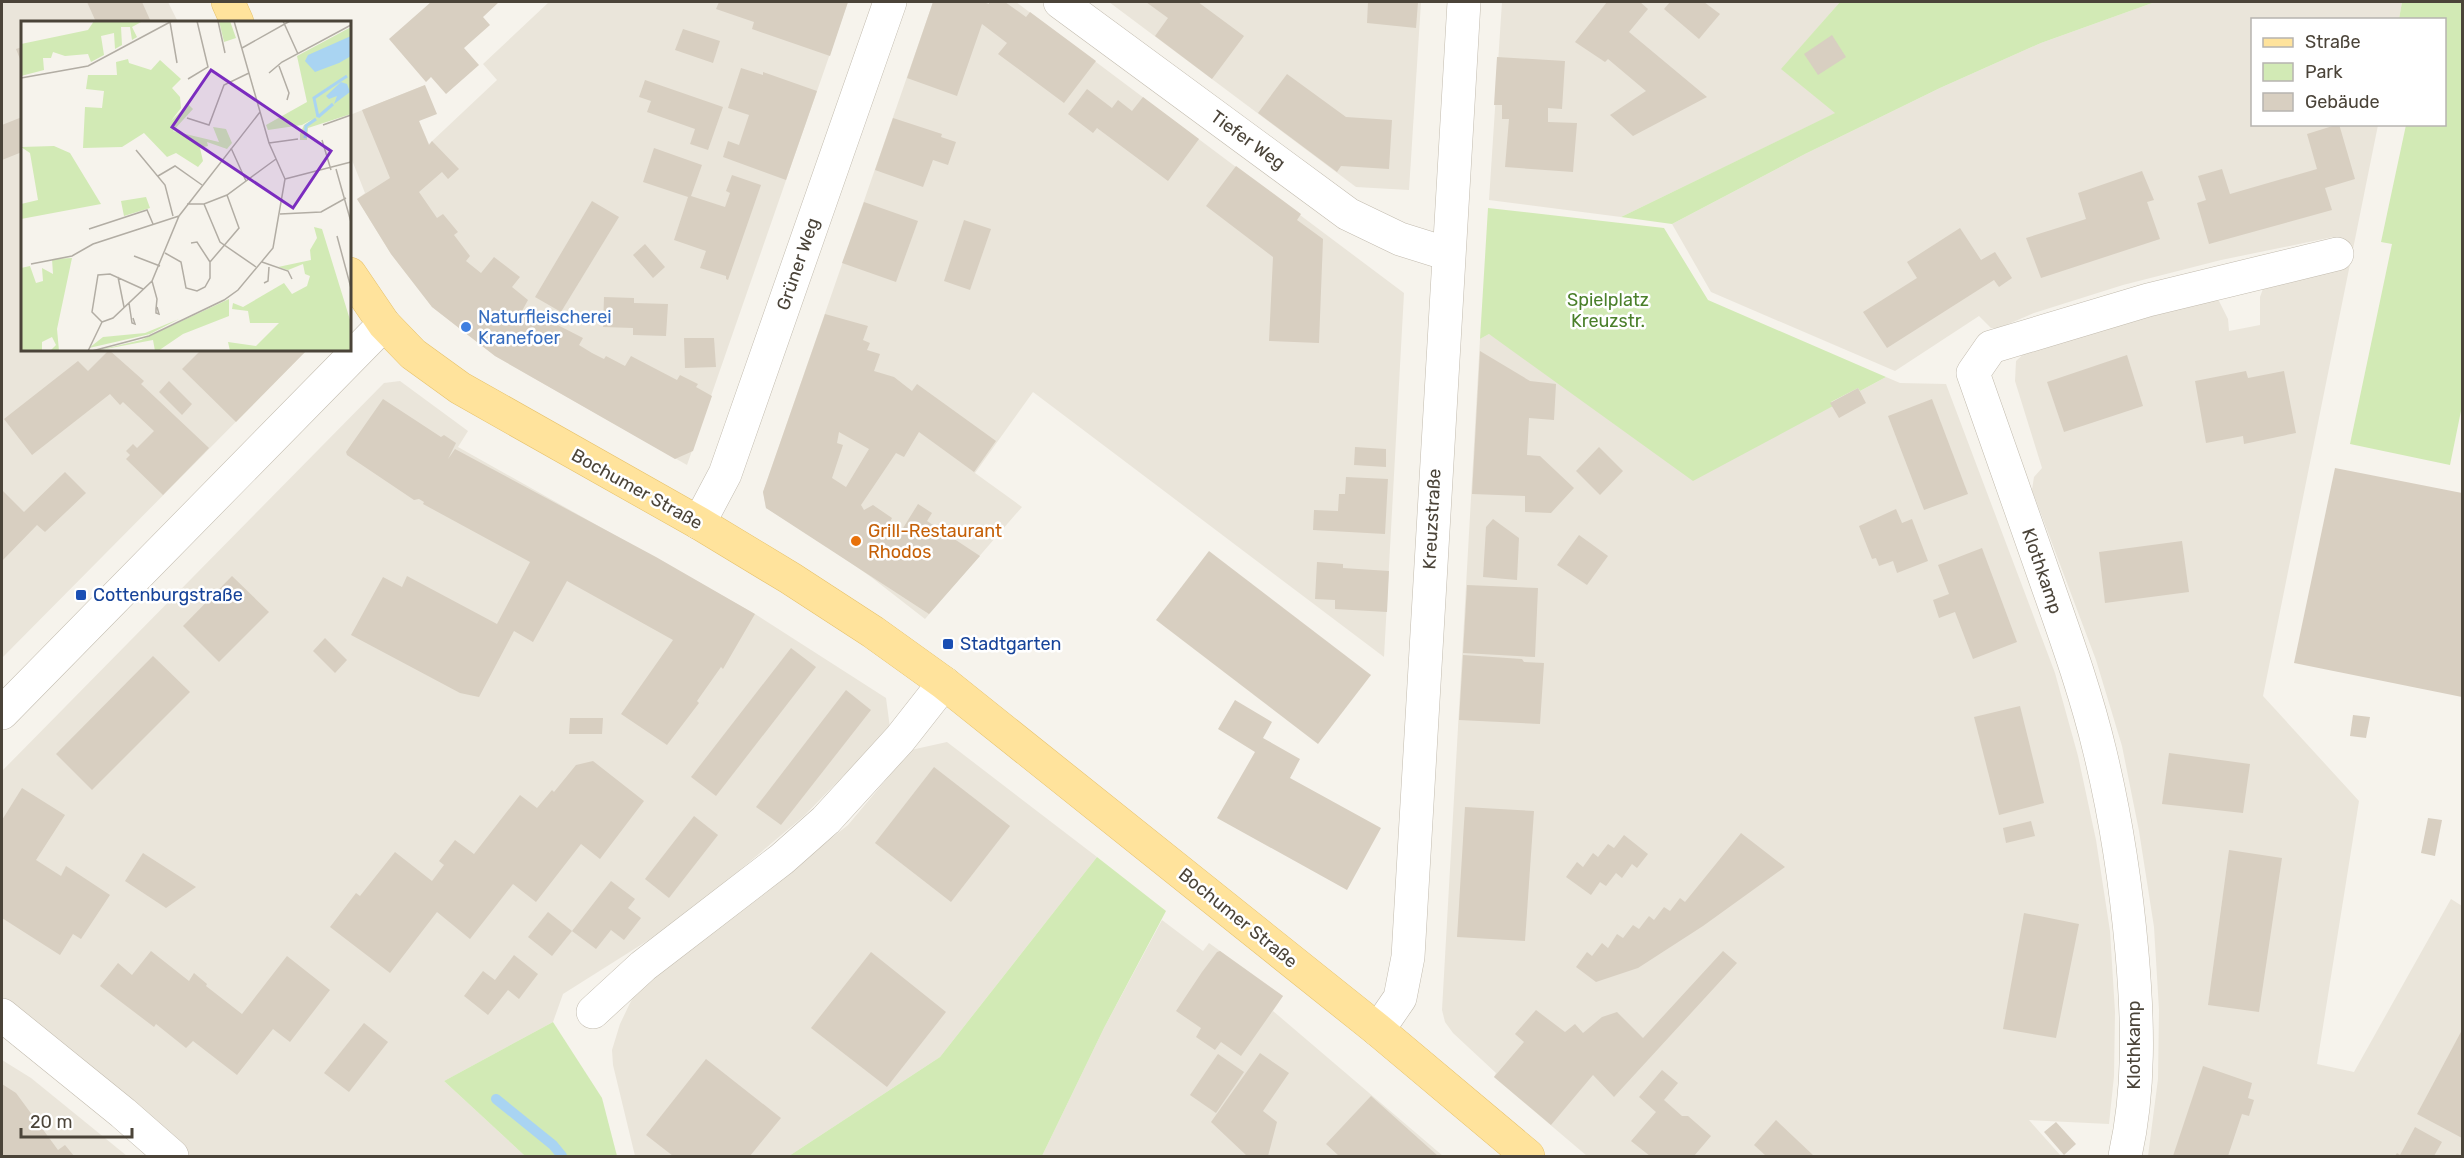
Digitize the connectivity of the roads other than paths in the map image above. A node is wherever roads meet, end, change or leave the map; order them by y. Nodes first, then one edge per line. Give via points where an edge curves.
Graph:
1 (228, 2) edge
2 (890, 2) edge
3 (1060, 2) edge
4 (1464, 2) edge
5 (237, 21) edge
6 (1448, 254) junction
7 (2337, 255) dead end
8 (351, 275) edge
9 (384, 324) junction
10 (699, 523) junction
11 (944, 683) junction
12 (2, 713) edge
13 (593, 1012) dead end
14 (2, 1015) edge
15 (1378, 1030) junction
16 (172, 1156) edge
17 (1528, 1156) edge
18 (2125, 1156) edge

1 - 5 main road
2 - 10 street, Grüner Weg via 725,474
3 - 6 street, Tiefer Weg via 1348,214
4 - 6 street, Kreuzstraße
6 - 15 street, Kreuzstraße via 1408,957 1400,998
7 - 18 street, Klothkamp via 2148,300 1991,347 1973,373 2076,666 2100,751 2117,835 2137,1011 2136,1078
8 - 9 main road, Bochumer Straße
9 - 10 main road, Bochumer Straße via 413,354 460,388
9 - 12 street
10 - 11 main road, Bochumer Straße via 873,632
11 - 13 street via 900,739 826,820 782,859 643,966
11 - 15 main road, Bochumer Straße
14 - 16 street
15 - 17 main road, Bochumer Straße

